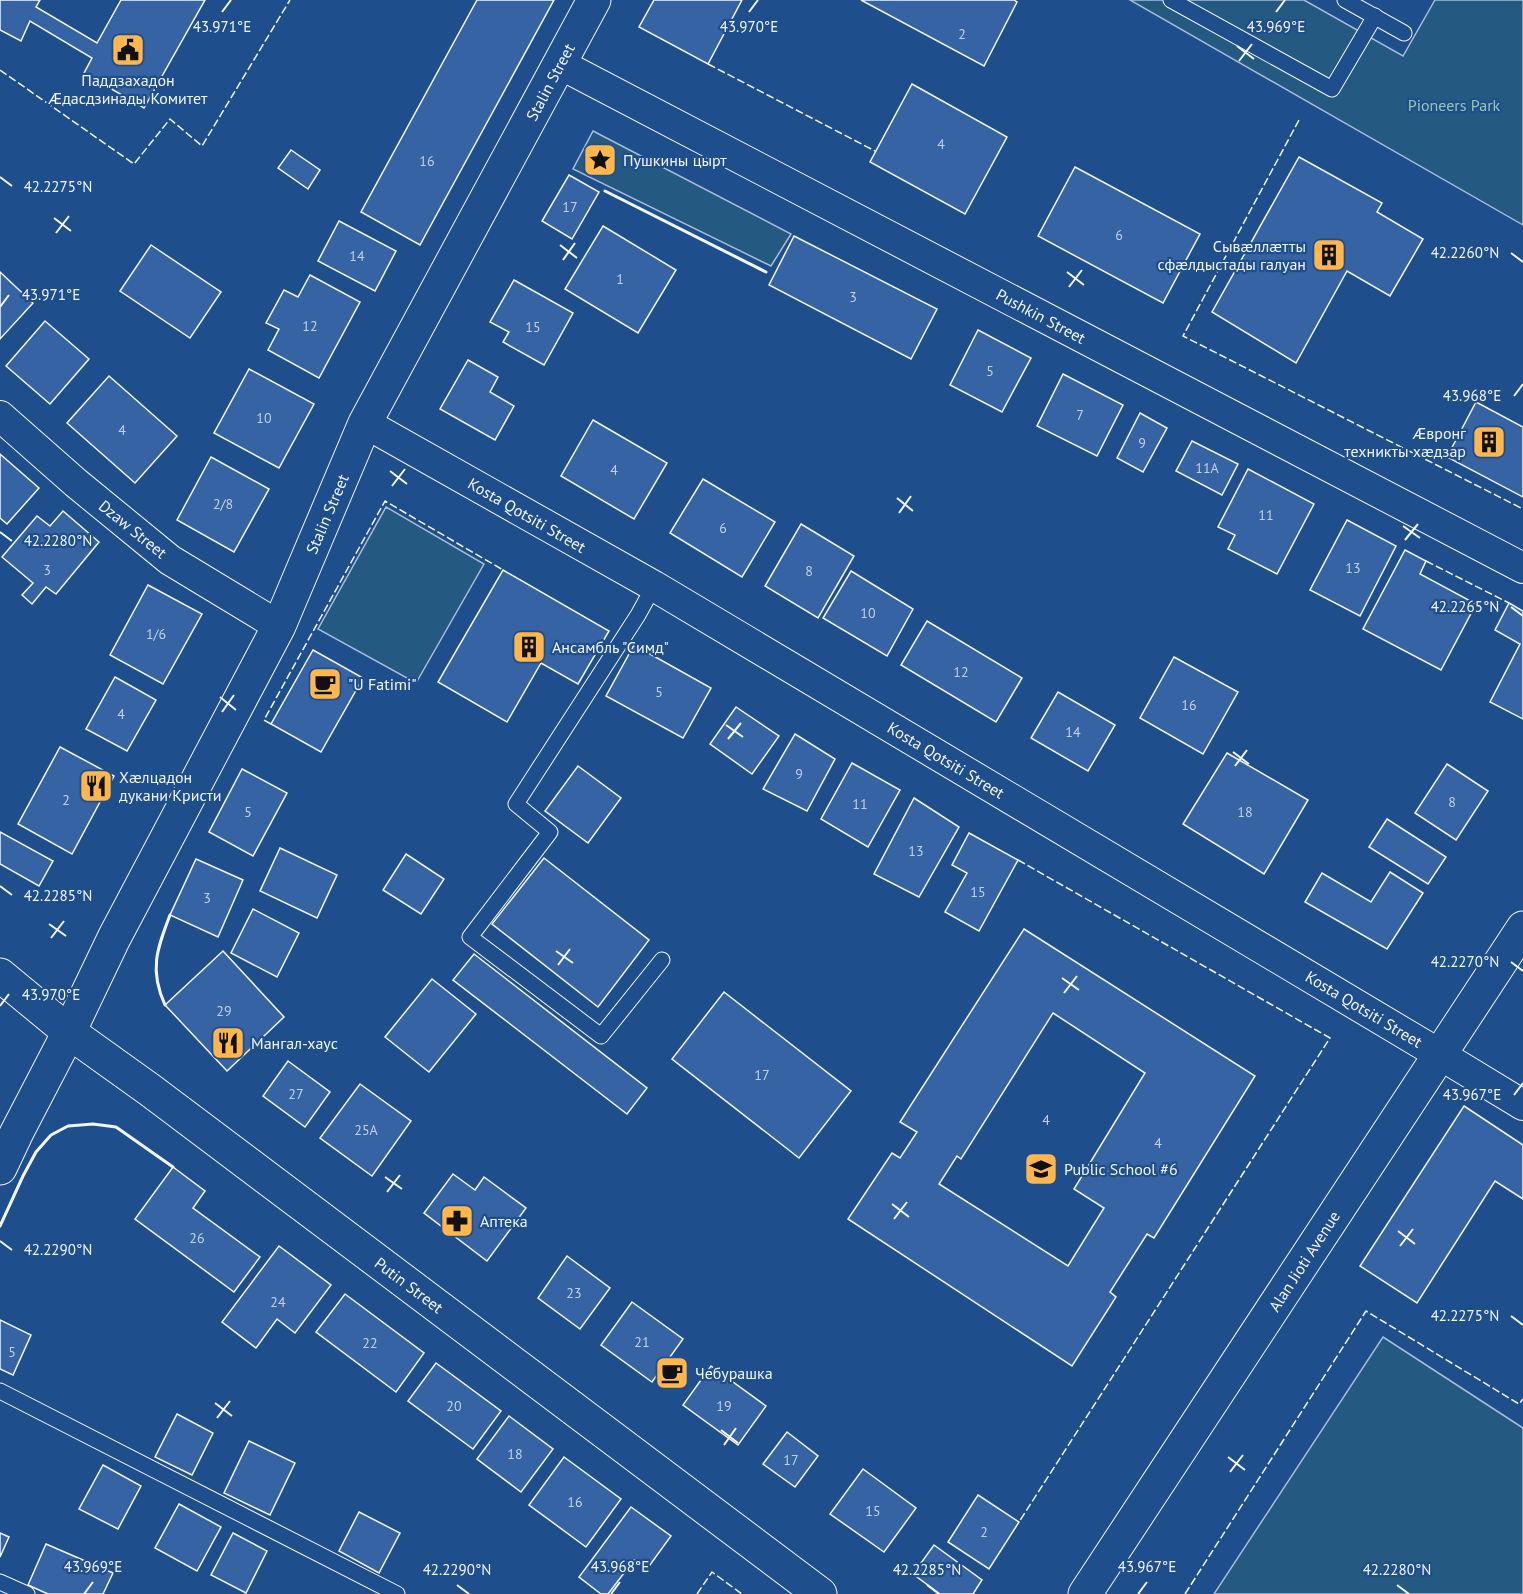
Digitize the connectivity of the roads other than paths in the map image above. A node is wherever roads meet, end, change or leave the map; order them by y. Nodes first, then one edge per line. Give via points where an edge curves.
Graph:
1 (594, 0) edge
2 (1171, 0) edge
3 (1345, 0) edge
4 (1375, 16) junction
5 (1404, 33) dead end
6 (560, 64) junction
7 (0, 416) edge
8 (365, 423) junction
9 (1523, 568) edge
10 (654, 586) junction
11 (279, 626) junction
12 (1523, 928) edge
13 (662, 960) dead end
14 (0, 975) edge
15 (69, 1032) junction
16 (1439, 1054) junction
17 (1523, 1105) edge
18 (0, 1168) edge
19 (0, 1391) edge
20 (0, 1582) edge
21 (27, 1594) edge
22 (398, 1594) edge
23 (820, 1594) edge
24 (1085, 1594) edge

1 - 6 main road, Stalin Street
2 - 4 lane via 1332,89
3 - 4 lane
4 - 5 lane
6 - 8 main road, Stalin Street
6 - 9 street, Pushkin Street
7 - 11 street, Dzaw Street via 170,560
8 - 10 street, Kosta Qotsiti Street
8 - 11 main road, Stalin Street
10 - 13 lane via 516,804 550,832 470,937 601,1036
10 - 16 street, Kosta Qotsiti Street
11 - 15 main road, Stalin Street via 114,938
12 - 16 main road, Alan Jioti Avenue
14 - 15 main road, Putin Street
15 - 18 main road, Stalin Street
15 - 23 main road, Putin Street
16 - 17 street, Kosta Qotsiti Street
16 - 24 main road, Alan Jioti Avenue
19 - 22 lane
20 - 21 lane

